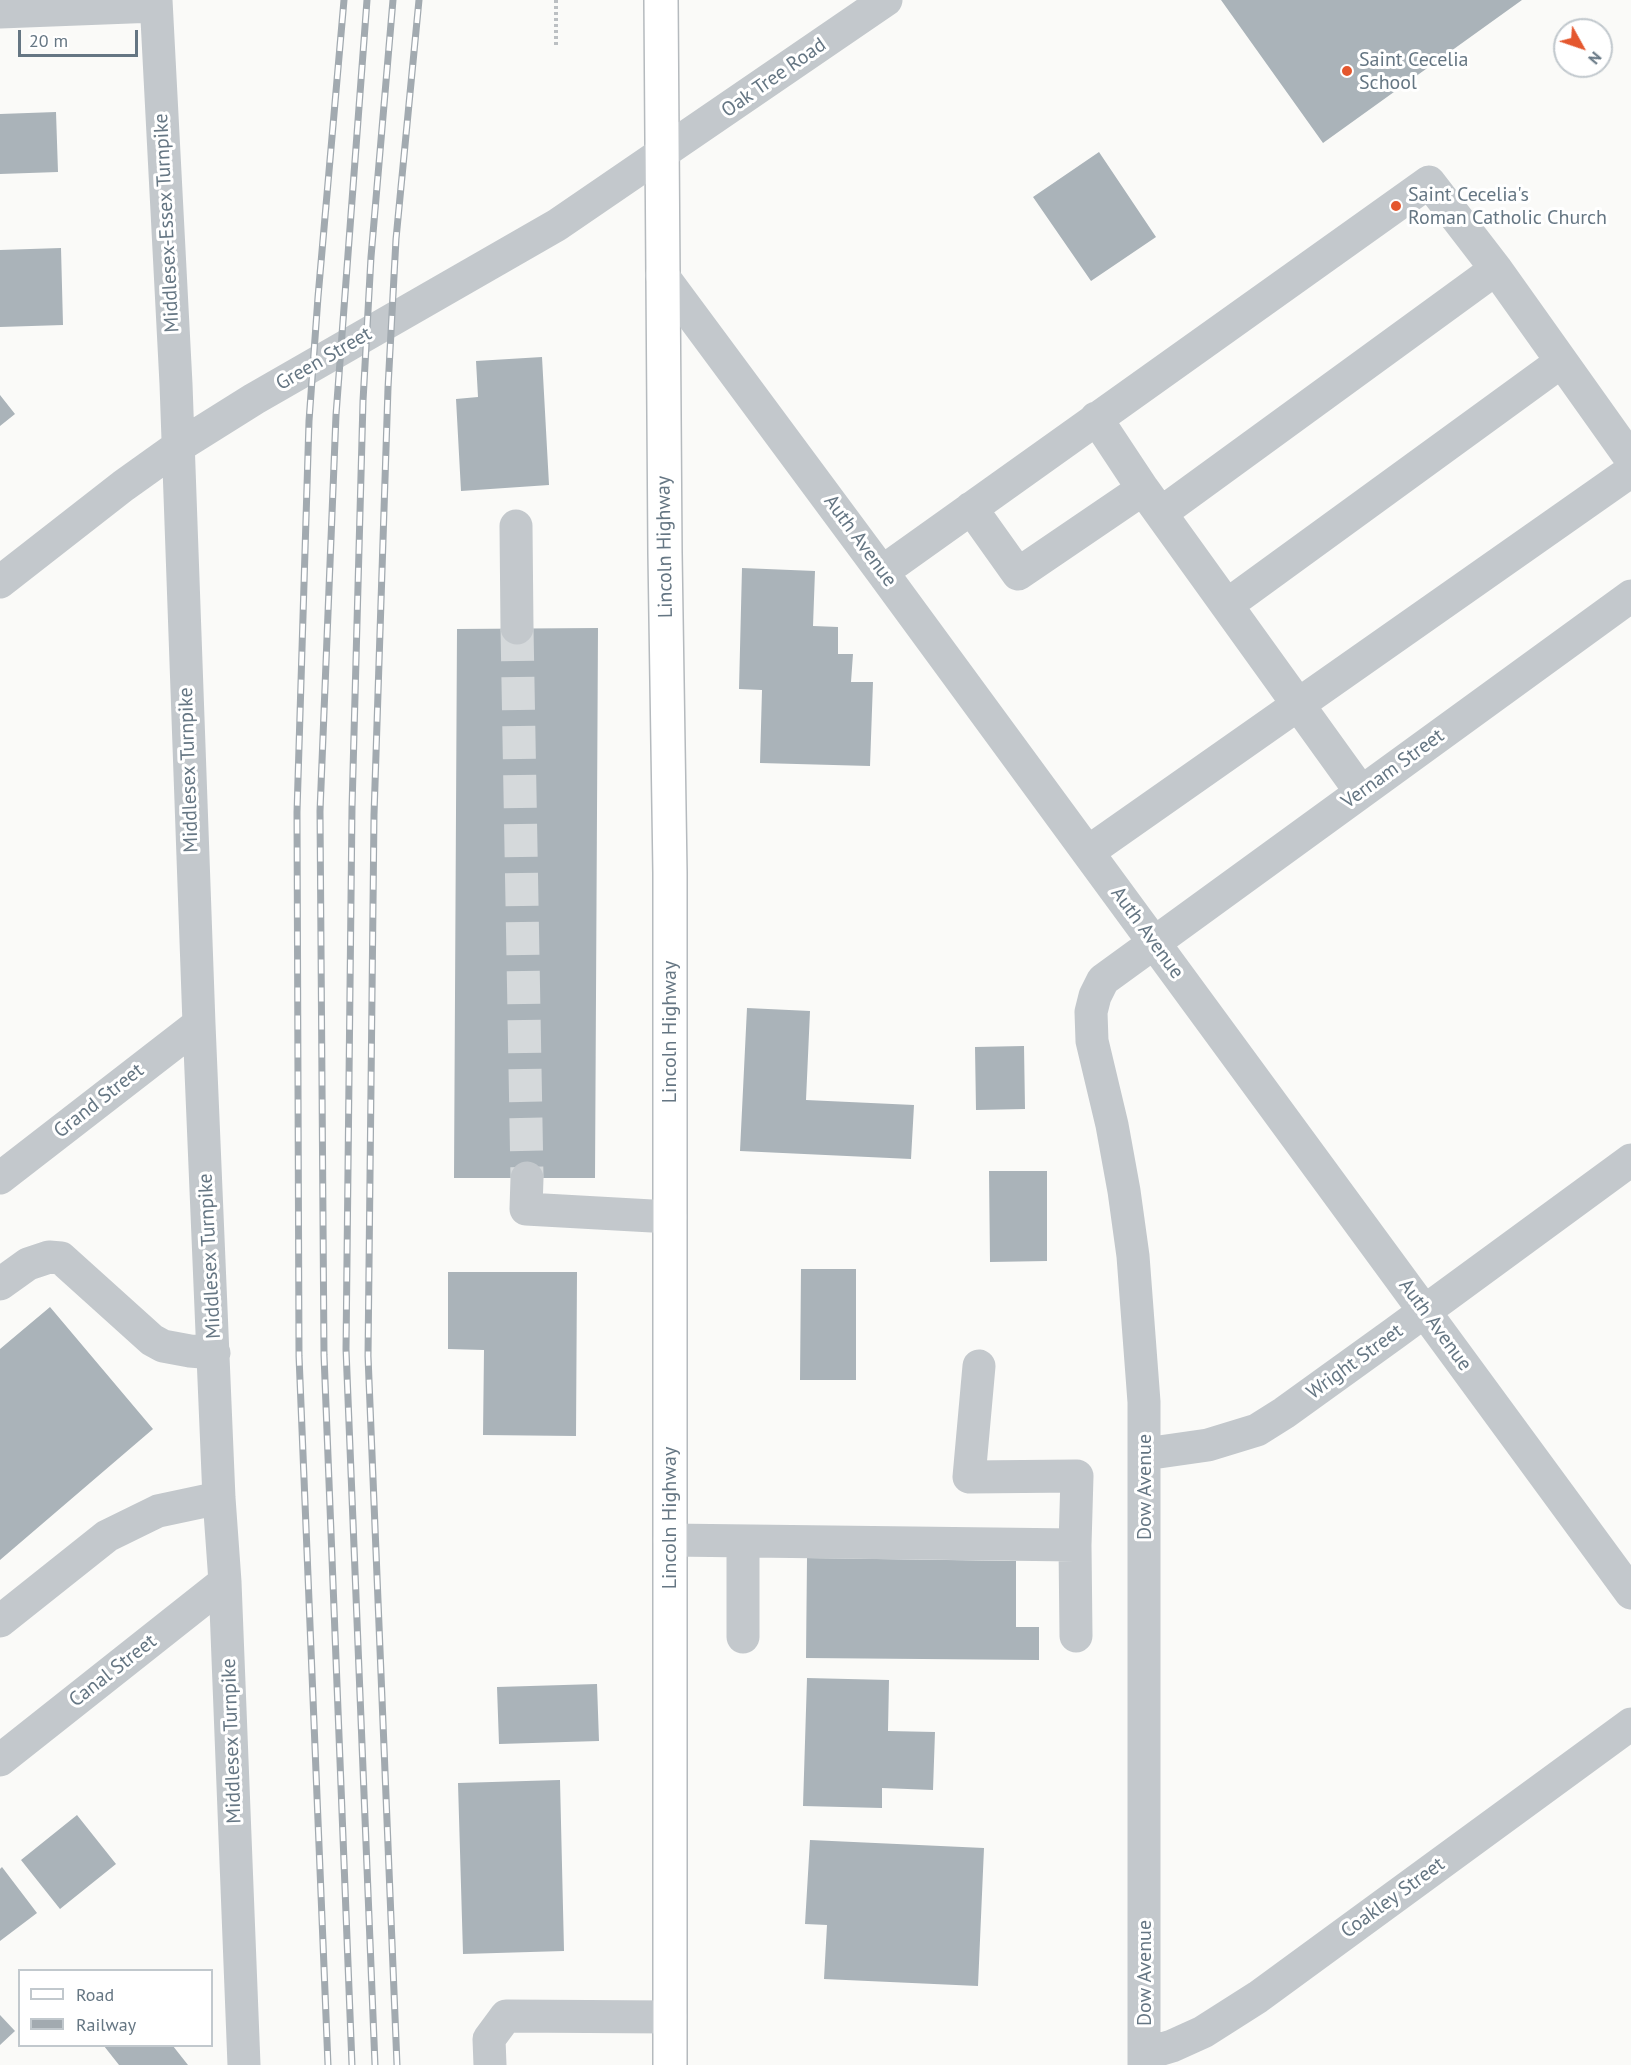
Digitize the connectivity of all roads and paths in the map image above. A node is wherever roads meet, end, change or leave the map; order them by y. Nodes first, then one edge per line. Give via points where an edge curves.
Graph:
1 (556, 0) edge
2 (661, 0) edge
3 (886, 0) edge
4 (156, 3) edge
5 (0, 12) edge
6 (556, 47) dead end
7 (662, 154) junction
8 (1496, 269) junction
9 (662, 275) junction
10 (1561, 362) junction
11 (1096, 418) junction
12 (178, 446) junction
13 (1631, 459) edge
14 (1631, 471) edge
15 (1152, 501) junction
16 (970, 508) junction
17 (516, 526) dead end
18 (882, 572) junction
19 (0, 582) edge
20 (1631, 596) edge
21 (1227, 605) junction
22 (517, 628) tunnel mouth
23 (1298, 704) junction
24 (1361, 792) junction
25 (1088, 852) junction
26 (1154, 943) junction
27 (199, 1024) junction
28 (1631, 1160) edge
29 (0, 1178) edge
30 (527, 1178) tunnel mouth
31 (670, 1217) junction
32 (0, 1284) edge
33 (1425, 1311) junction
34 (214, 1353) junction
35 (979, 1366) dead end
36 (1145, 1454) junction
37 (219, 1498) junction
38 (670, 1540) junction
39 (743, 1541) junction
40 (1075, 1545) junction
41 (225, 1582) junction
42 (1631, 1593) edge
43 (0, 1621) edge
44 (1076, 1636) dead end
45 (743, 1637) dead end
46 (1631, 1724) edge
47 (0, 1760) edge
48 (670, 2017) junction
49 (1145, 2060) edge
50 (244, 2065) edge
51 (489, 2065) edge
52 (670, 2065) edge

1 - 6 path
2 - 7 main road, Lincoln Highway
3 - 7 street, Oak Tree Road
4 - 5 street
4 - 12 street, Middlesex-Essex Turnpike
7 - 9 main road, Lincoln Highway
7 - 12 street, Green Street via 557,225
8 - 10 street
8 - 11 street via 1429,182
8 - 15 street
9 - 18 street, Auth Avenue
9 - 31 main road, Lincoln Highway
10 - 13 street
10 - 21 street
11 - 15 street
11 - 16 street
12 - 19 street, Green Street
12 - 27 street, Middlesex Turnpike
14 - 23 street
15 - 16 street via 1018,574
15 - 21 street
16 - 18 street
17 - 22 street
18 - 25 street, Auth Avenue
20 - 24 street, Vernam Street
21 - 23 street
23 - 24 street
23 - 25 street
24 - 26 street, Vernam Street
25 - 26 street, Auth Avenue
26 - 33 street, Auth Avenue
26 - 36 street, Dow Avenue via 1103,980 1091,1012 1092,1041 1114,1136 1133,1256
27 - 29 street, Grand Street
27 - 34 street, Middlesex Turnpike
28 - 33 street, Wright Street
30 - 31 street via 526,1209
31 - 38 main road, Lincoln Highway
32 - 34 street via 28,1264 49,1257 61,1258 152,1340 163,1346
33 - 36 street, Wright Street via 1257,1430 1208,1445
33 - 42 street, Auth Avenue
34 - 37 street, Middlesex Turnpike
35 - 40 street via 969,1477 1077,1476
36 - 49 street, Dow Avenue
37 - 41 street, Middlesex Turnpike
37 - 43 street via 158,1511 107,1536
38 - 39 street
38 - 48 main road, Lincoln Highway
39 - 40 street
39 - 45 street
40 - 44 street
41 - 47 street, Canal Street
41 - 50 street, Middlesex Turnpike
46 - 49 street, Coakley Street via 1228,2018
48 - 51 street via 506,2016 489,2039
48 - 52 main road, Lincoln Highway

